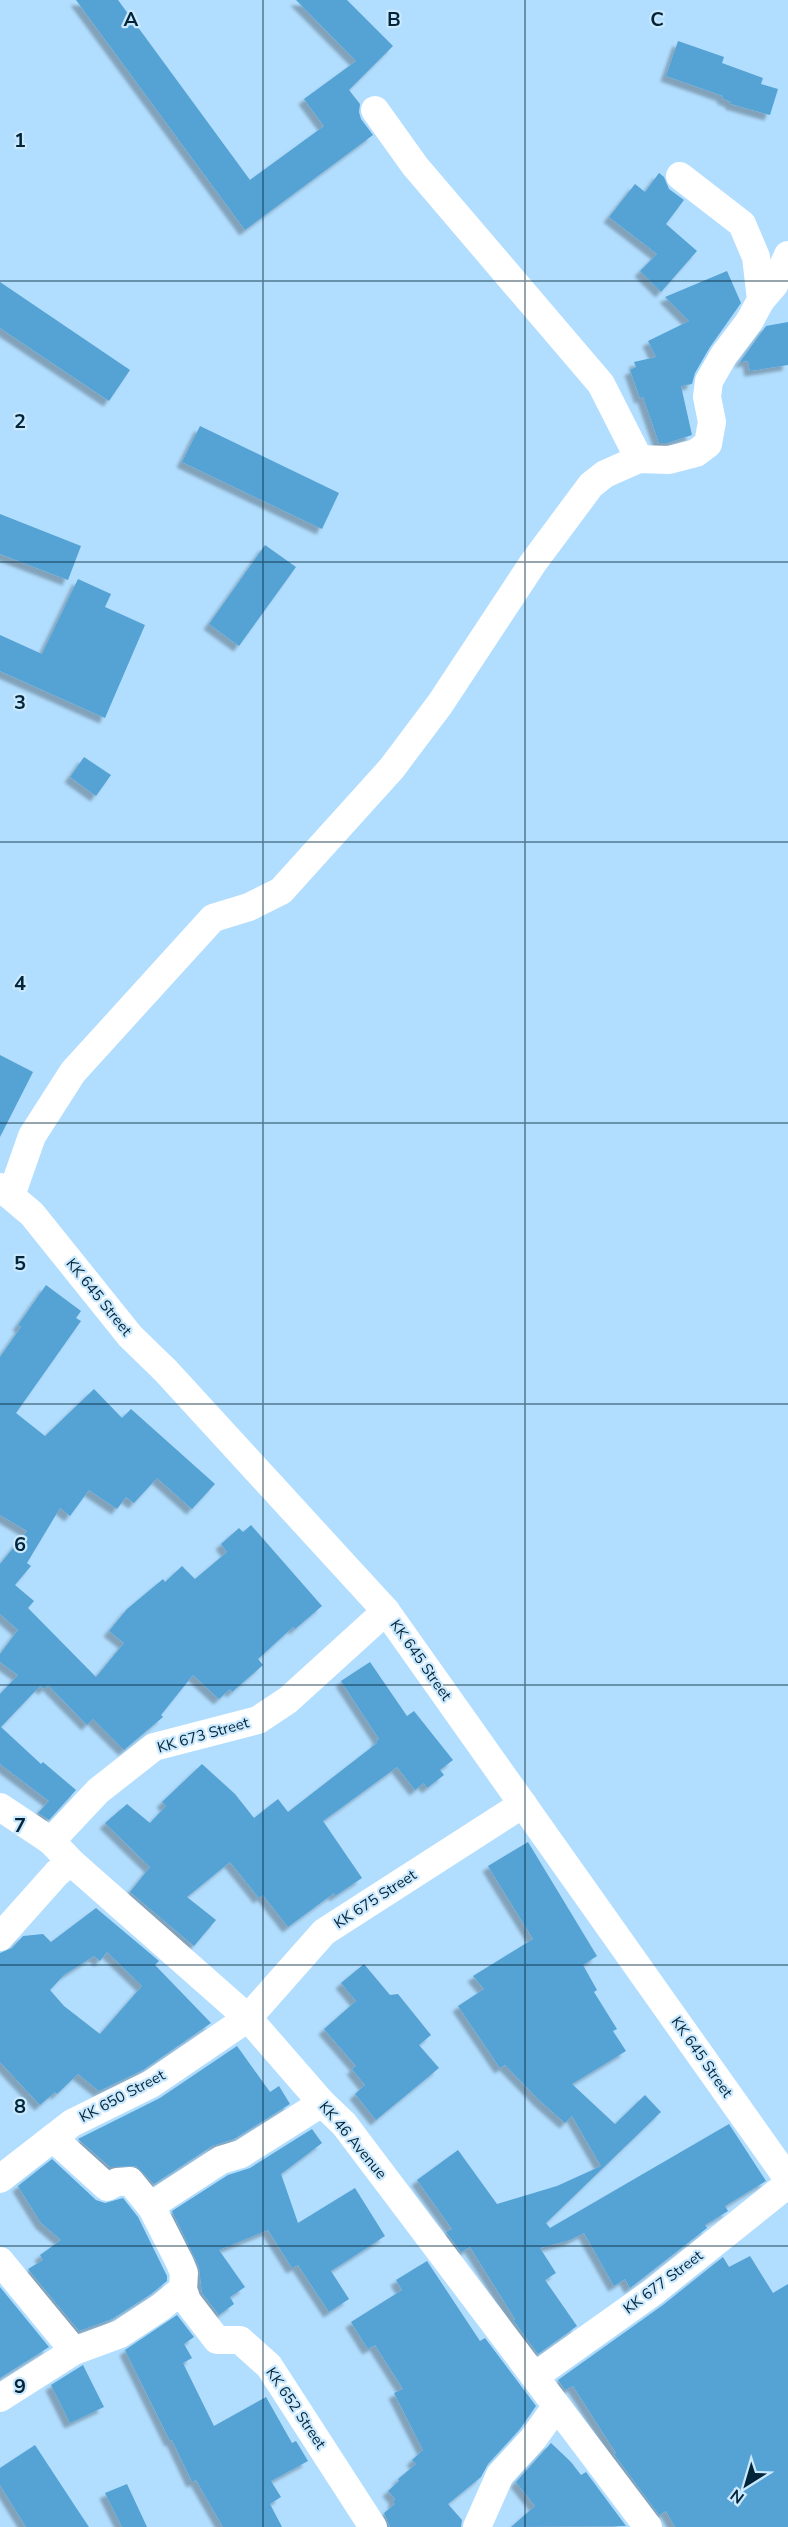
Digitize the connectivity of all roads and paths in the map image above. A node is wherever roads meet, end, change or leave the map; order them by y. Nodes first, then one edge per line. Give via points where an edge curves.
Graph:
1 (375, 110) dead end
2 (680, 176) dead end
3 (788, 255) edge
4 (761, 300) junction
5 (639, 459) junction
6 (5, 1191) edge
7 (386, 1611) junction
8 (523, 1804) junction
9 (0, 1806) edge
10 (51, 1841) junction
11 (71, 1862) junction
12 (0, 1937) edge
13 (248, 2018) junction
14 (322, 2103) junction
15 (53, 2138) junction
16 (0, 2179) edge
17 (788, 2179) edge
18 (788, 2184) edge
19 (152, 2208) junction
20 (4, 2273) edge
21 (183, 2289) junction
22 (74, 2351) junction
23 (535, 2376) junction
24 (0, 2398) edge
25 (556, 2407) junction
26 (374, 2527) edge
27 (477, 2527) edge
28 (648, 2527) edge

1 - 5 street via 415,165 601,384
2 - 4 street via 742,224 756,258
3 - 4 street via 774,285
4 - 5 street via 709,381 707,397 712,422 708,444 696,453 669,460
5 - 6 street via 605,474 591,485 392,768 281,891 249,907 213,918 73,1072 32,1136
6 - 7 street, KK 645 Street via 32,1214 130,1336
7 - 8 street, KK 645 Street
7 - 10 street, KK 673 Street via 288,1700 258,1720 154,1748 98,1791
8 - 13 street, KK 675 Street via 324,1932
8 - 17 street, KK 645 Street
9 - 10 street, KK 46 Avenue
10 - 11 street, KK 46 Avenue
11 - 12 street
11 - 13 street, KK 46 Avenue
13 - 14 street, KK 46 Avenue
13 - 15 street, KK 650 Street via 152,2084 72,2123
14 - 19 street via 241,2154 221,2160
14 - 23 street, KK 46 Avenue via 344,2124
15 - 16 street, KK 650 Street
15 - 19 street, KK 652 Street via 106,2187 130,2181
18 - 23 street, KK 677 Street via 653,2292
19 - 21 street, KK 652 Street via 184,2273
20 - 22 street
21 - 22 street via 120,2334
21 - 26 street, KK 652 Street via 187,2301 217,2340 240,2340 269,2366
22 - 24 street
23 - 25 street, KK 46 Avenue
25 - 27 street via 500,2475
25 - 28 street, KK 46 Avenue

